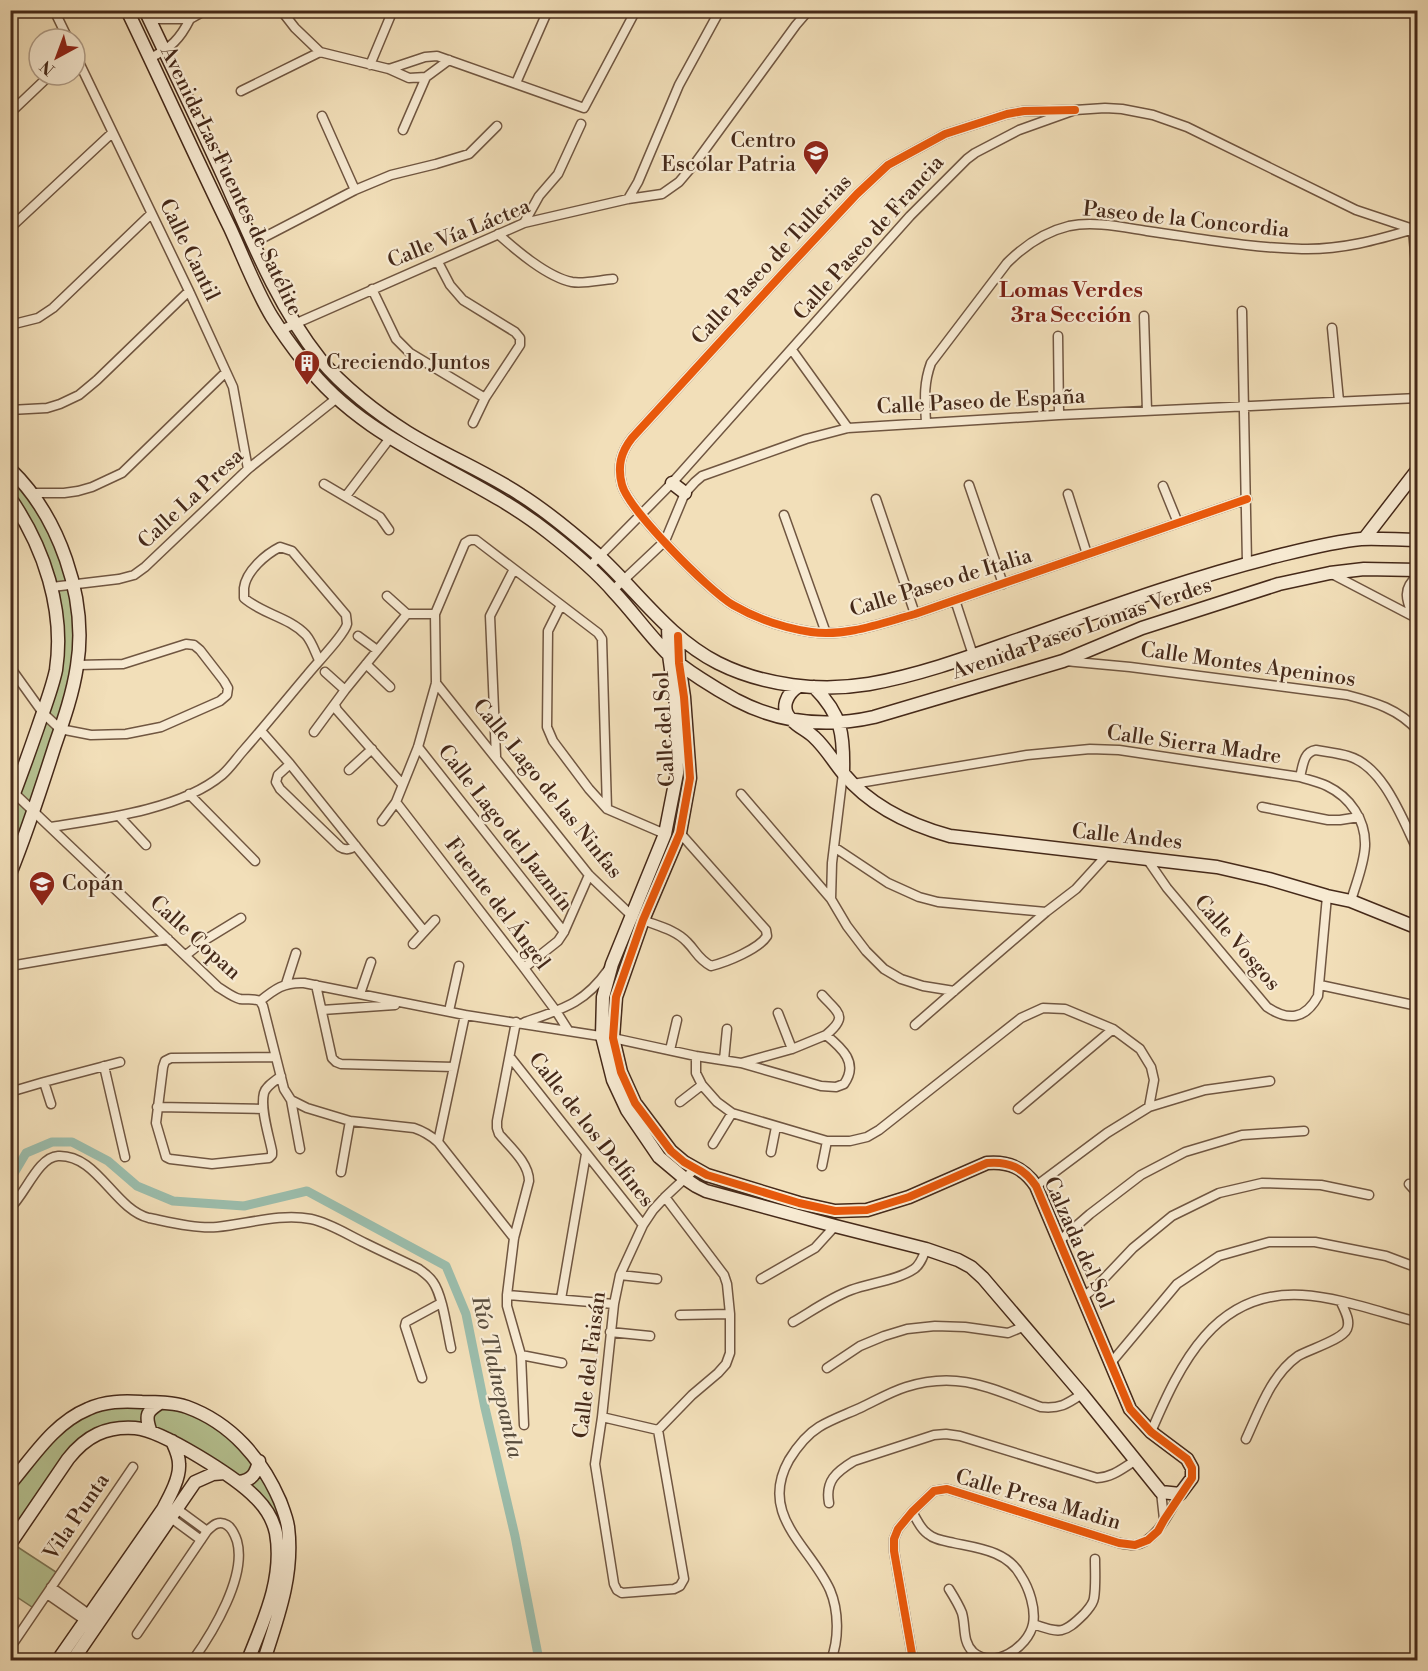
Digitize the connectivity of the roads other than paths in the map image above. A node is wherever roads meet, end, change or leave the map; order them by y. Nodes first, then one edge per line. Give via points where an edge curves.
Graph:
1 (54, 10) edge
2 (127, 10) edge
3 (206, 10) edge
4 (281, 10) edge
5 (393, 10) edge
6 (636, 10) edge
7 (720, 10) edge
8 (809, 10) edge
9 (543, 13) edge
10 (147, 15) edge
11 (190, 19) junction
12 (62, 27) edge
13 (164, 51) junction
14 (320, 52) junction
15 (150, 58) junction
16 (449, 60) junction
17 (370, 65) junction
18 (389, 69) junction
19 (426, 77) junction
20 (87, 80) edge
21 (516, 83) junction
22 (37, 87) edge
23 (241, 91) dead end
24 (1075, 110) junction
25 (10, 112) edge
26 (322, 116) dead end
27 (196, 117) junction
28 (580, 124) dead end
29 (180, 125) junction
30 (497, 126) dead end
31 (404, 130) dead end
32 (112, 133) junction
33 (355, 190) junction
34 (628, 199) junction
35 (151, 214) junction
36 (524, 223) junction
37 (10, 228) edge
38 (1415, 229) edge
39 (498, 234) junction
40 (253, 243) junction
41 (438, 262) junction
42 (613, 279) dead end
43 (1418, 288) edge
44 (372, 289) junction
45 (189, 291) junction
46 (1242, 311) dead end
47 (1144, 316) dead end
48 (297, 324) junction
49 (10, 325) edge
50 (1332, 328) dead end
51 (281, 330) junction
52 (1058, 336) dead end
53 (792, 350) junction
54 (226, 372) junction
55 (337, 398) junction
56 (485, 398) junction
57 (1418, 398) edge
58 (1339, 401) junction
59 (1244, 407) junction
60 (10, 410) edge
61 (1147, 411) junction
62 (1059, 415) junction
63 (386, 417) junction
64 (473, 423) dead end
65 (926, 423) junction
66 (848, 428) junction
67 (377, 430) junction
68 (390, 438) junction
69 (10, 469) edge
70 (248, 469) junction
71 (1418, 469) edge
72 (672, 483) junction
73 (324, 484) dead end
74 (969, 485) dead end
75 (1163, 486) dead end
76 (686, 493) junction
77 (33, 494) junction
78 (1068, 494) dead end
79 (346, 496) junction
80 (10, 498) edge
81 (876, 499) dead end
82 (1247, 499) junction
83 (641, 515) junction
84 (784, 515) dead end
85 (1178, 523) junction
86 (389, 530) dead end
87 (1364, 539) junction
88 (1418, 540) edge
89 (665, 541) junction
90 (1087, 554) junction
91 (600, 557) junction
92 (1247, 563) junction
93 (590, 567) junction
94 (514, 569) junction
95 (1418, 570) edge
96 (1330, 573) junction
97 (1418, 576) edge
98 (623, 581) junction
99 (1003, 584) junction
100 (73, 585) junction
101 (52, 587) junction
102 (613, 590) junction
103 (387, 596) dead end
104 (955, 600) junction
105 (561, 605) junction
106 (407, 614) junction
107 (435, 614) junction
108 (915, 614) junction
109 (656, 616) junction
110 (1415, 617) edge
111 (645, 626) junction
112 (668, 627) junction
113 (826, 633) junction
114 (358, 636) dead end
115 (678, 636) junction
116 (377, 650) junction
117 (669, 655) junction
118 (973, 655) junction
119 (319, 660) junction
120 (1063, 661) junction
121 (679, 663) junction
122 (366, 664) junction
123 (77, 665) junction
124 (10, 667) edge
125 (326, 672) dead end
126 (707, 682) junction
127 (436, 683) junction
128 (799, 686) junction
129 (390, 687) dead end
130 (814, 687) junction
131 (345, 690) junction
132 (684, 697) junction
133 (335, 705) junction
134 (43, 713) junction
135 (791, 720) junction
136 (839, 722) junction
137 (60, 729) junction
138 (261, 731) junction
139 (1418, 731) edge
140 (314, 732) dead end
141 (418, 747) junction
142 (372, 749) junction
143 (496, 756) junction
144 (290, 764) junction
145 (349, 770) dead end
146 (843, 773) junction
147 (1300, 777) junction
148 (402, 784) junction
149 (853, 784) junction
150 (741, 794) dead end
151 (189, 795) junction
152 (12, 796) edge
153 (396, 802) junction
154 (1262, 807) dead end
155 (607, 809) junction
156 (34, 812) junction
157 (1359, 816) junction
158 (122, 819) junction
159 (382, 821) dead end
160 (50, 827) junction
161 (665, 834) junction
162 (680, 834) junction
163 (146, 845) dead end
164 (356, 846) junction
165 (834, 847) junction
166 (1418, 851) edge
167 (1106, 856) junction
168 (1148, 858) junction
169 (255, 861) dead end
170 (10, 874) edge
171 (589, 875) junction
172 (1327, 896) junction
173 (831, 899) junction
174 (1351, 901) junction
175 (1046, 912) junction
176 (241, 918) dead end
177 (638, 918) junction
178 (435, 920) dead end
179 (1418, 928) edge
180 (424, 931) junction
181 (564, 932) junction
182 (168, 939) junction
183 (413, 944) dead end
184 (296, 953) dead end
185 (186, 955) junction
186 (371, 962) dead end
187 (612, 964) junction
188 (10, 966) edge
189 (459, 966) dead end
190 (524, 968) junction
191 (286, 984) junction
192 (316, 985) junction
193 (1320, 985) junction
194 (954, 991) junction
195 (360, 994) junction
196 (822, 995) dead end
197 (260, 1001) junction
198 (407, 1004) junction
199 (1418, 1006) edge
200 (322, 1010) junction
201 (449, 1011) junction
202 (556, 1011) junction
203 (777, 1013) dead end
204 (465, 1015) junction
205 (677, 1020) dead end
206 (519, 1022) junction
207 (915, 1025) dead end
208 (727, 1029) dead end
209 (1113, 1029) junction
210 (568, 1030) junction
211 (826, 1035) junction
212 (608, 1037) junction
213 (792, 1049) junction
214 (670, 1050) junction
215 (696, 1056) junction
216 (276, 1057) junction
217 (510, 1057) junction
218 (724, 1060) junction
219 (120, 1062) dead end
220 (741, 1063) junction
221 (104, 1066) junction
222 (454, 1067) junction
223 (281, 1076) junction
224 (1270, 1081) dead end
225 (44, 1082) junction
226 (702, 1084) junction
227 (10, 1092) edge
228 (291, 1100) junction
229 (680, 1102) dead end
230 (51, 1104) dead end
231 (157, 1107) junction
232 (1149, 1107) junction
233 (263, 1109) junction
234 (1018, 1109) dead end
235 (732, 1113) junction
236 (350, 1121) junction
237 (776, 1127) junction
238 (1304, 1131) dead end
239 (827, 1141) junction
240 (438, 1142) junction
241 (713, 1144) dead end
242 (300, 1149) dead end
243 (771, 1152) dead end
244 (586, 1154) junction
245 (125, 1157) dead end
246 (822, 1166) dead end
247 (695, 1169) junction
248 (341, 1172) dead end
249 (684, 1178) junction
250 (1409, 1184) dead end
251 (1036, 1186) junction
252 (1418, 1194) edge
253 (1369, 1195) dead end
254 (665, 1197) junction
255 (10, 1208) edge
256 (643, 1225) junction
257 (835, 1226) junction
258 (514, 1238) junction
259 (1059, 1241) junction
260 (926, 1249) junction
261 (1418, 1268) edge
262 (620, 1275) junction
263 (657, 1279) dead end
264 (761, 1279) dead end
265 (507, 1295) junction
266 (1083, 1297) junction
267 (561, 1299) junction
268 (1341, 1302) junction
269 (441, 1303) junction
270 (614, 1304) junction
271 (730, 1314) junction
272 (681, 1316) dead end
273 (793, 1322) dead end
274 (1418, 1322) edge
275 (1024, 1326) junction
276 (610, 1332) junction
277 (650, 1336) dead end
278 (451, 1348) dead end
279 (521, 1355) junction
280 (562, 1363) dead end
281 (1110, 1364) junction
282 (827, 1368) dead end
283 (422, 1378) dead end
284 (1082, 1394) junction
285 (160, 1402) junction
286 (602, 1417) junction
287 (524, 1425) dead end
288 (150, 1430) junction
289 (658, 1430) junction
290 (1151, 1432) junction
291 (1246, 1439) dead end
292 (172, 1441) junction
293 (1136, 1460) junction
294 (259, 1461) junction
295 (133, 1467) dead end
296 (225, 1473) junction
297 (239, 1482) junction
298 (10, 1484) edge
299 (1161, 1492) junction
300 (1180, 1494) junction
301 (829, 1503) dead end
302 (912, 1512) junction
303 (174, 1513) junction
304 (1164, 1520) junction
305 (207, 1531) junction
306 (201, 1540) junction
307 (10, 1544) edge
308 (1095, 1559) dead end
309 (949, 1589) dead end
310 (49, 1591) junction
311 (88, 1618) junction
312 (1033, 1624) junction
313 (137, 1634) dead end
314 (10, 1648) edge
315 (58, 1660) edge
316 (73, 1660) edge
317 (193, 1660) edge
318 (248, 1660) edge
319 (264, 1660) edge
320 (831, 1660) edge
321 (913, 1660) edge

1 - 12 street
2 - 15 main road, Avenida Las Fuentes de Satélite
3 - 11 street
4 - 14 street
5 - 17 street
6 - 21 street via 584,108
7 - 34 street via 679,85
8 - 34 street, Calle Vía Láctea via 679,182 662,194
9 - 21 street
10 - 11 street
10 - 13 main road, Avenida Las Fuentes de Satélite
11 - 13 street via 183,34
13 - 15 street
13 - 27 main road, Avenida Las Fuentes de Satélite
14 - 17 street
14 - 23 street
15 - 29 main road, Avenida Las Fuentes de Satélite
16 - 18 street via 425,57
16 - 19 street
16 - 21 street
17 - 18 street
18 - 19 street via 409,78
19 - 31 street
20 - 32 street, Calle Cantil
22 - 25 street
24 - 38 street, Calle Paseo de Francia via 1122,109 1170,120 1356,210
24 - 53 street, Calle Paseo de Francia via 1019,130 966,159 910,216
24 - 83 street, Calle Paseo de Tullerias via 1007,114 945,134 888,165 627,444 619,464 622,488
26 - 33 street
27 - 29 main road
27 - 40 main road, Avenida Las Fuentes de Satélite
28 - 36 street via 558,174 539,196
29 - 51 main road, Avenida Las Fuentes de Satélite
30 - 33 street via 469,154 391,175
32 - 35 street, Calle Cantil
32 - 37 street
33 - 40 street
34 - 36 street, Calle Vía Láctea
35 - 45 street, Calle Cantil
35 - 49 street via 53,308 38,318
36 - 39 street, Calle Vía Láctea
38 - 43 street
38 - 65 street, Paseo de la Concordia via 1368,243 1303,250 1101,225 1054,231 1021,249 1007,263 931,363 924,391
39 - 41 street, Calle Vía Láctea
39 - 42 street via 525,257 560,278 573,282
40 - 48 main road, Avenida Las Fuentes de Satélite
41 - 44 street, Calle Vía Láctea
41 - 56 street via 463,300 520,338 520,345
44 - 48 street, Calle Vía Láctea
44 - 56 street via 396,339 410,353
45 - 54 street, Calle Cantil
45 - 60 street via 80,395 47,408
46 - 59 street
47 - 61 street
48 - 51 street, Calle Vía Láctea
48 - 63 main road, Avenida Las Fuentes de Satélite via 341,381
50 - 58 street
51 - 55 main road, Avenida Las Fuentes de Satélite
52 - 62 street
53 - 66 street
53 - 72 street, Calle Paseo de Francia
54 - 70 street, Calle Cantil via 237,403
54 - 77 street via 122,473 78,491
55 - 67 main road, Avenida Las Fuentes de Satélite
55 - 70 street, Calle La Presa
56 - 64 street
57 - 58 street, Calle Paseo de España
58 - 59 street, Calle Paseo de España
59 - 61 street, Calle Paseo de España
59 - 82 street
61 - 62 street, Calle Paseo de España
62 - 65 street, Calle Paseo de España
63 - 67 main road
63 - 91 main road, Avenida Las Fuentes de Satélite via 521,495
65 - 66 street, Calle Paseo de España
66 - 76 street, Calle Paseo de España via 795,442 702,476
67 - 68 main road, Avenida Las Fuentes de Satélite
68 - 79 street
68 - 93 main road, Avenida Las Fuentes de Satélite via 518,511
69 - 77 main road
70 - 100 street, Calle La Presa via 134,575
71 - 87 main road
72 - 76 main road
72 - 83 street, Calle Paseo de Francia
73 - 79 street
74 - 99 street
75 - 85 street
76 - 89 street, Calle Paseo de España
77 - 100 main road via 57,538
78 - 90 street
79 - 86 street via 380,517
80 - 101 main road via 33,536
81 - 108 street
82 - 85 street, Calle Paseo de Italia
82 - 92 street
83 - 89 street, Calle Paseo de Tullerias
83 - 91 street, Calle Paseo de Francia
84 - 113 street
85 - 90 street, Calle Paseo de Italia
87 - 88 main road, Avenida Paseo Lomas Verdes
87 - 92 main road, Avenida Paseo Lomas Verdes via 1329,543
89 - 98 street, Calle Paseo de España
89 - 113 street, Calle Paseo de Italia via 710,588 732,604 775,623
90 - 99 street, Calle Paseo de Italia
91 - 93 street, Calle Paseo de Francia
91 - 98 main road, Avenida Las Fuentes de Satélite
92 - 118 main road, Avenida Paseo Lomas Verdes
93 - 102 main road, Avenida Las Fuentes de Satélite
94 - 105 street
94 - 107 street via 476,540 470,540 465,543
94 - 143 street via 490,616
95 - 96 main road, Avenida Paseo Lomas Verdes
96 - 110 street
96 - 120 main road, Avenida Paseo Lomas Verdes via 1279,584 1143,628
97 - 110 street via 1407,587 1405,596
98 - 102 street, Calle Paseo de España
98 - 109 main road, Avenida Las Fuentes de Satélite
99 - 104 street, Calle Paseo de Italia
100 - 101 street, Calle La Presa
100 - 123 main road via 79,633
101 - 134 main road via 58,654
102 - 111 main road, Avenida Las Fuentes de Satélite
103 - 106 street
104 - 108 street, Calle Paseo de Italia
104 - 118 street
105 - 155 street via 602,639
105 - 155 street via 548,631 548,727 553,741
106 - 107 street
106 - 116 street
107 - 127 street
108 - 113 street, Calle Paseo de Italia via 865,628
109 - 111 main road
109 - 112 main road, Avenida Las Fuentes de Satélite
111 - 117 main road, Avenida Las Fuentes de Satélite
112 - 115 main road, Avenida Paseo Lomas Verdes
112 - 117 main road, Calle del Sol
114 - 116 street
115 - 121 main road, Calle del Sol
115 - 128 main road, Avenida Paseo Lomas Verdes via 720,664
116 - 122 street
117 - 121 main road, Avenida Paseo Lomas Verdes
117 - 161 main road, Calle del Sol via 676,705 677,773
118 - 130 main road, Avenida Paseo Lomas Verdes via 870,684
119 - 119 street via 306,635 244,598 244,586 250,575 270,552 280,547 292,551 346,615 343,632
119 - 138 street
120 - 136 main road, Avenida Paseo Lomas Verdes via 874,717
120 - 139 street, Calle Montes Apeninos via 1347,695 1389,707
121 - 126 main road, Avenida Paseo Lomas Verdes
121 - 132 main road, Calle del Sol
122 - 129 street
122 - 131 street
123 - 137 main road
123 - 137 street via 123,664 186,644 194,645 224,681 227,695 161,727 91,735
124 - 134 street
125 - 131 street
126 - 132 main road
126 - 135 main road, Avenida Paseo Lomas Verdes via 736,700
127 - 141 street
127 - 143 street, Calle Lago de las Ninfas
128 - 130 main road, Avenida Paseo Lomas Verdes
128 - 135 main road via 786,701
130 - 136 main road
131 - 133 street
132 - 162 main road, Calle del Sol via 690,778
133 - 140 street
133 - 142 street
134 - 137 street
134 - 152 main road
135 - 136 main road, Avenida Paseo Lomas Verdes
135 - 146 main road, Calle Andes via 813,735
136 - 146 main road
137 - 156 main road
138 - 144 street
138 - 151 street via 223,774
141 - 148 street
141 - 181 street, Calle Lago del Jazmín
142 - 145 street
142 - 148 street
143 - 171 street, Calle Lago de las Ninfas
144 - 164 street
144 - 164 street via 278,776 280,789 340,847 345,850
146 - 149 main road, Calle Andes
146 - 165 street
147 - 149 street, Calle Sierra Madre via 1090,749 1028,755
147 - 157 street, Calle Sierra Madre via 1328,786 1347,800
147 - 166 street via 1311,751 1359,761 1388,790
148 - 153 street
149 - 167 main road, Calle Andes via 904,820 927,830
150 - 173 street
151 - 158 street
151 - 169 street
152 - 156 street, Calle Copan
153 - 159 street
153 - 190 street, Fuente del Ángel
154 - 157 street via 1328,820
155 - 161 street
156 - 160 street, Calle Copan
156 - 170 main road
157 - 174 street via 1365,847
158 - 160 street
158 - 163 street
160 - 182 street, Calle Copan
161 - 177 main road, Calle del Sol
162 - 177 main road, Calle del Sol
162 - 177 street via 766,930 767,936 763,943 711,966 701,960 687,941
164 - 180 street
165 - 173 street
165 - 175 street via 888,883 919,897
167 - 168 main road, Calle Andes
167 - 175 street via 1076,889
168 - 172 main road, Calle Andes via 1217,867
168 - 193 street, Calle Vosgos via 1167,888 1267,1007 1290,1017 1298,1016 1314,1005
171 - 177 street, Calle Lago de las Ninfas
171 - 181 street
172 - 174 main road, Calle Andes
172 - 193 street, Calle Vosgos
173 - 194 street via 853,934 884,969 923,986
174 - 179 main road, Calle Andes
175 - 194 street
176 - 185 street
177 - 187 main road, Calzada del Sol
177 - 212 main road, Calzada del Sol
178 - 180 street
180 - 183 street
181 - 190 street
182 - 185 street, Calle Copan
182 - 188 street
184 - 191 street
185 - 197 street, Calle Copan via 218,987 240,999
186 - 195 street
187 - 202 street via 588,992
187 - 212 main road, Calzada del Sol via 603,997
189 - 201 street
190 - 202 street, Fuente del Ángel
191 - 192 street
191 - 197 street
192 - 195 street
192 - 200 street
193 - 199 street
194 - 207 street
195 - 198 street
196 - 211 street via 839,1013 837,1026
197 - 216 street
198 - 200 street
198 - 201 street
200 - 222 street via 332,1058 341,1065
201 - 204 street
202 - 206 street
202 - 210 street, Fuente del Ángel
203 - 213 street
204 - 206 street
204 - 222 street
205 - 214 street
206 - 210 street
206 - 217 street
208 - 218 street
209 - 232 street via 1140,1049 1151,1066 1154,1080
209 - 234 street
209 - 239 street via 1065,1009 1043,1008 1021,1018 879,1130 850,1141
210 - 212 street
211 - 213 street
211 - 220 street via 837,1043 850,1065 849,1078 836,1087
212 - 214 street
212 - 247 main road, Calzada del Sol via 635,1103 671,1151
212 - 249 main road, Calzada del Sol via 613,1080 627,1110 659,1157
213 - 220 street
214 - 215 street
215 - 218 street
215 - 226 street via 696,1073
216 - 223 street
216 - 231 street via 171,1058 163,1066
217 - 244 street, Calle de los Delfines
217 - 258 street via 497,1128 529,1174
218 - 220 street
219 - 221 street
221 - 225 street
221 - 245 street
222 - 240 street
223 - 228 street
223 - 233 street via 264,1094
224 - 232 street via 1205,1090
225 - 227 street
225 - 230 street
226 - 229 street
226 - 235 street
228 - 236 street
228 - 242 street
231 - 233 street
231 - 233 street via 156,1124 166,1157 212,1164 272,1155
232 - 251 street via 1107,1132
235 - 237 street
235 - 241 street
236 - 240 street via 414,1128
236 - 248 street
237 - 239 street
237 - 243 street
238 - 259 street via 1242,1135 1185,1152 1141,1175
239 - 246 street
240 - 258 street
244 - 256 street, Calle de los Delfines
244 - 267 street
247 - 249 street, Calle del Faisán
247 - 251 main road, Calzada del Sol via 720,1180 835,1211 867,1210 1000,1162 1023,1172
249 - 254 street, Calle del Faisán
249 - 257 main road, Calzada del Sol via 706,1191
250 - 252 street
251 - 259 main road, Calzada del Sol
253 - 266 street via 1321,1185 1262,1183 1219,1193 1172,1216
254 - 256 street, Calle del Faisán
254 - 271 street via 724,1275
255 - 269 street via 44,1162 55,1156 68,1157 84,1164 131,1209 147,1217 215,1227 286,1217 312,1219 333,1227 428,1276
256 - 262 street, Calle del Faisán
257 - 260 main road, Calzada del Sol
257 - 264 street via 815,1248
258 - 265 street
259 - 266 main road, Calzada del Sol
260 - 273 street via 915,1268 903,1275 833,1298
260 - 275 main road, Calzada del Sol via 971,1267
261 - 281 street via 1386,1256 1315,1242 1269,1242 1219,1256 1177,1284
262 - 263 street
262 - 270 street, Calle del Faisán
265 - 267 street
265 - 279 street
266 - 281 main road, Calzada del Sol
267 - 270 street
268 - 274 street
268 - 290 street via 1301,1295 1268,1297 1236,1309 1215,1324 1199,1343 1179,1373
268 - 291 street via 1348,1318 1347,1328 1341,1336 1297,1357 1281,1373
269 - 278 street
269 - 283 street via 406,1322
270 - 276 street, Calle del Faisán
271 - 272 street
271 - 289 street via 730,1353 726,1364
275 - 282 street via 1008,1333 945,1326 907,1329 860,1346
275 - 284 main road, Calzada del Sol
276 - 277 street
276 - 286 street, Calle del Faisán
279 - 280 street
279 - 287 street
281 - 290 main road, Calzada del Sol via 1130,1409
284 - 293 main road, Calzada del Sol
284 - 320 street via 1051,1408 966,1381 925,1382 819,1427 805,1438 782,1472 780,1496 783,1516 792,1535 830,1590 837,1618 836,1648
285 - 288 main road via 148,1414
285 - 294 main road via 200,1412 229,1430
285 - 298 main road via 108,1402 73,1416
286 - 289 street
286 - 289 street, Calle del Faisán via 595,1464 614,1584 622,1593 675,1589 684,1580
288 - 292 main road
288 - 307 main road via 107,1430 79,1446
290 - 300 main road, Calzada del Sol via 1187,1458 1192,1468 1192,1478
292 - 296 main road
292 - 311 main road via 180,1466 171,1494
293 - 299 main road, Calzada del Sol
293 - 301 street via 1116,1473 1097,1478 960,1436 934,1435 842,1468 827,1492
294 - 297 main road via 256,1473
294 - 319 main road via 281,1504 288,1524 289,1545 285,1592
295 - 310 street, Vila Punta
296 - 297 main road
296 - 303 main road via 195,1482
297 - 318 main road via 270,1515 278,1557 276,1583
299 - 300 main road
299 - 304 street
300 - 304 street, Calzada del Sol
302 - 304 street, Calle Presa Madin via 934,1491 947,1490 1135,1545 1148,1540
302 - 312 street via 928,1534 1000,1555 1012,1564 1029,1596
302 - 321 street, Calle Presa Madin via 898,1529 894,1551
303 - 305 street
303 - 306 street
303 - 316 main road
305 - 306 street
305 - 317 street via 219,1523 230,1527 239,1558 228,1598
306 - 313 street
308 - 312 street via 1094,1595 1089,1609 1065,1630
309 - 312 street via 961,1609 965,1640 980,1657 992,1660 1004,1656 1020,1645
310 - 311 street, Vila Punta
310 - 314 street, Vila Punta
311 - 315 main road

